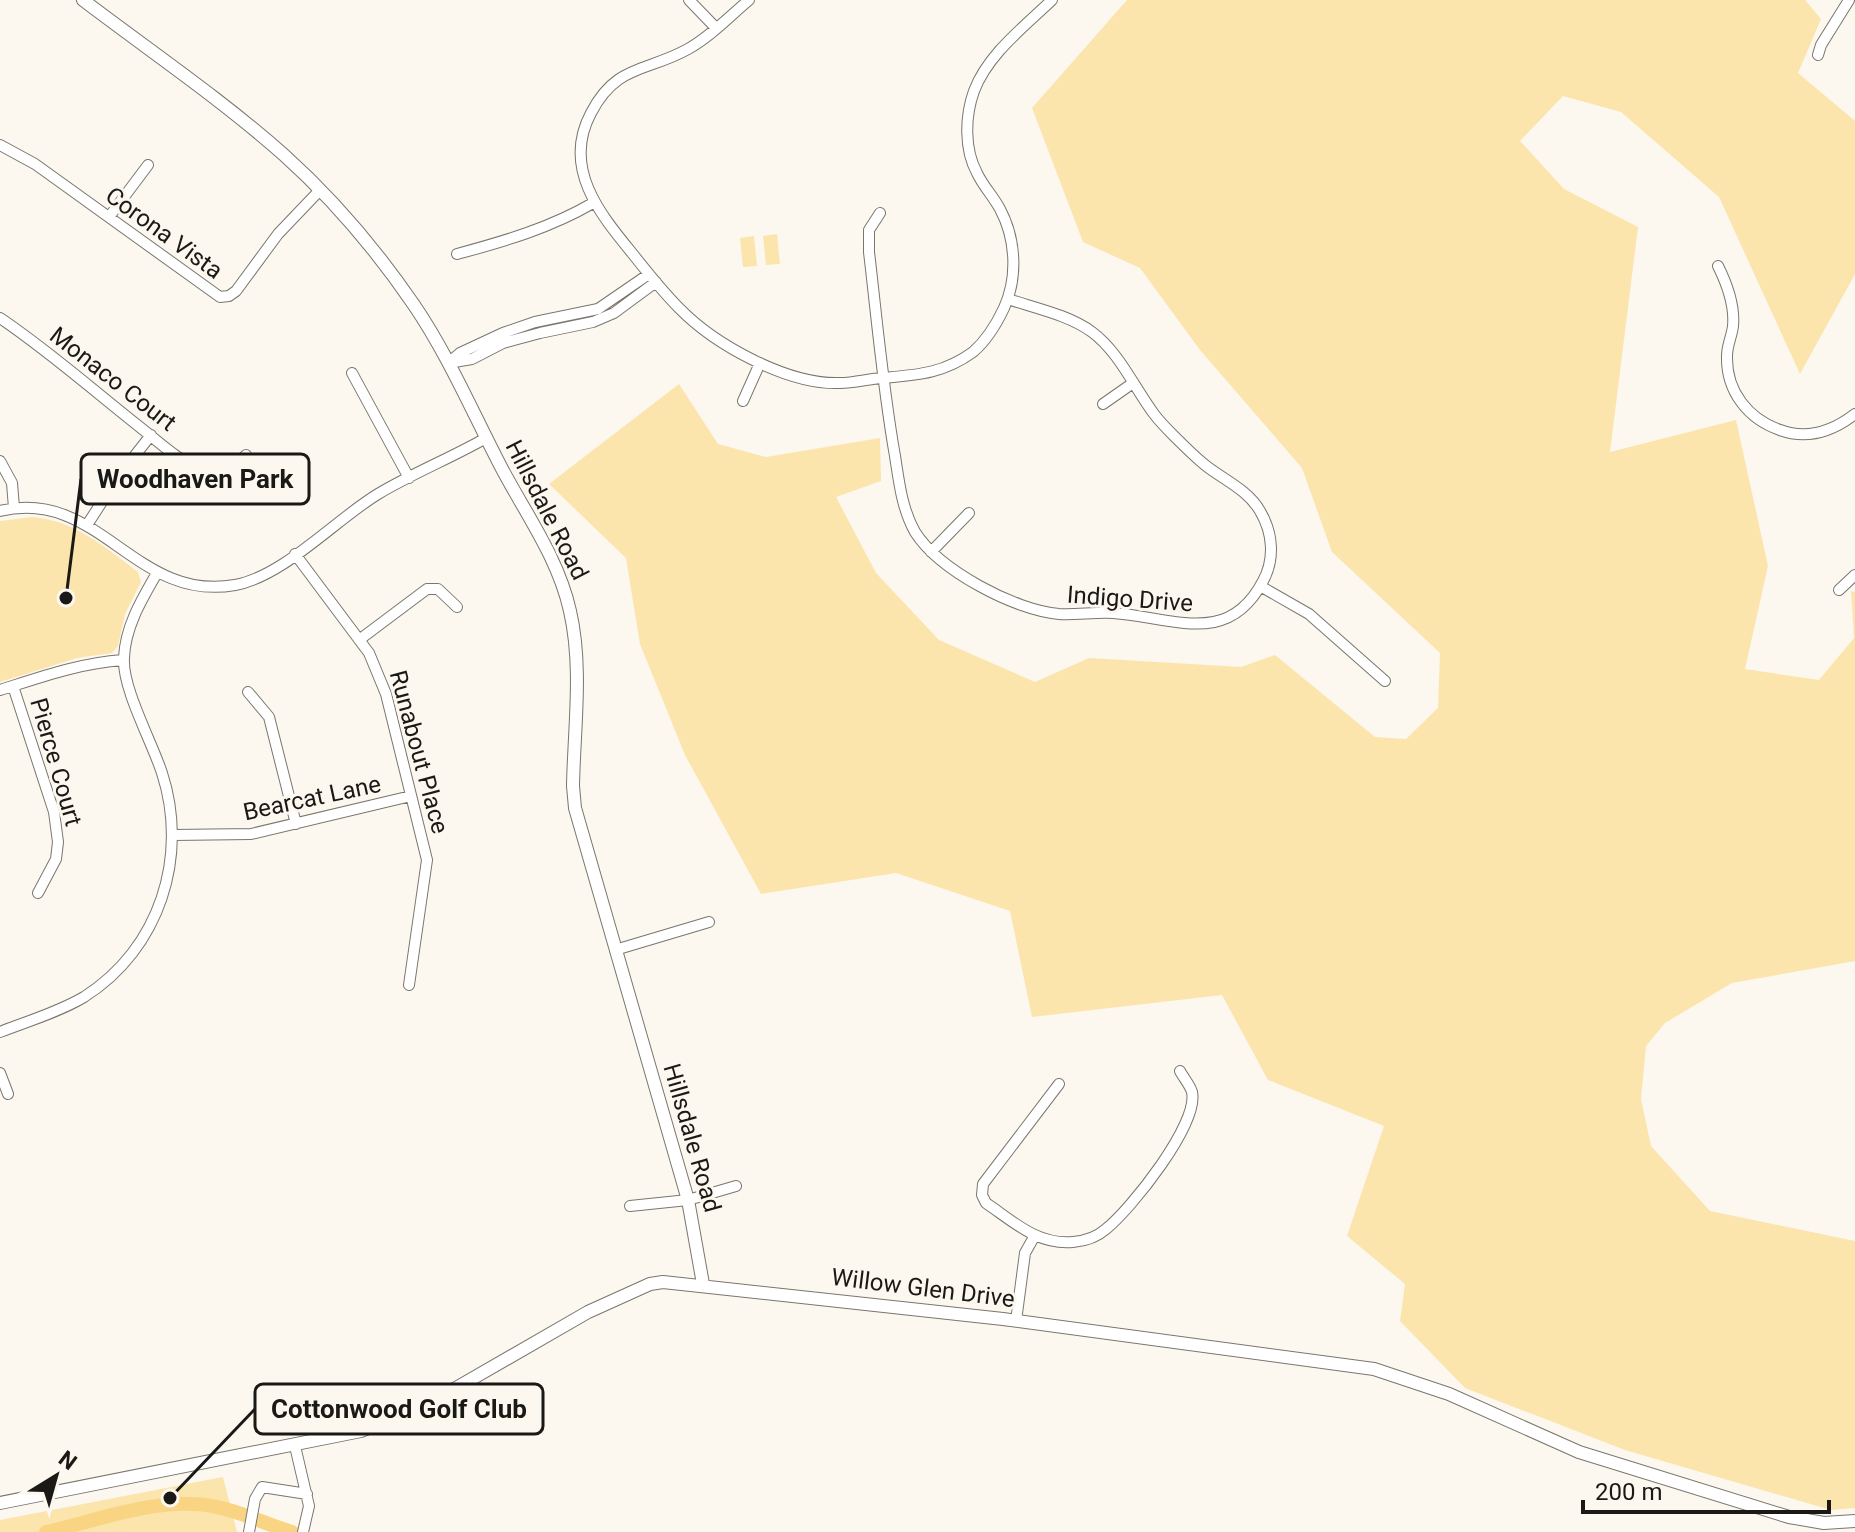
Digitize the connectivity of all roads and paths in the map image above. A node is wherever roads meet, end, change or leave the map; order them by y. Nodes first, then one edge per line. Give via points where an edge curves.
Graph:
1 (83, 0) edge
2 (689, 0) edge
3 (749, 0) edge
4 (1052, 0) edge
5 (1849, 0) edge
6 (716, 28) junction
7 (1818, 55) dead end
8 (0, 145) edge
9 (148, 165) dead end
10 (320, 190) junction
11 (593, 203) junction
12 (880, 213) dead end
13 (109, 217) junction
14 (457, 254) dead end
15 (1718, 266) dead end
16 (653, 278) junction
17 (1008, 299) junction
18 (0, 318) edge
19 (448, 363) junction
20 (760, 363) junction
21 (352, 373) dead end
22 (883, 378) junction
23 (1133, 383) junction
24 (743, 401) dead end
25 (1103, 404) dead end
26 (1855, 414) edge
27 (151, 435) junction
28 (486, 438) junction
29 (246, 455) dead end
30 (0, 461) edge
31 (409, 478) junction
32 (14, 508) junction
33 (0, 511) edge
34 (969, 513) dead end
35 (87, 525) junction
36 (931, 552) junction
37 (295, 554) junction
38 (157, 573) junction
39 (1855, 575) edge
40 (1260, 586) junction
41 (1839, 590) dead end
42 (457, 607) dead end
43 (359, 640) junction
44 (123, 660) junction
45 (1385, 681) dead end
46 (13, 686) junction
47 (0, 690) edge
48 (248, 692) dead end
49 (411, 796) junction
50 (296, 824) junction
51 (173, 835) junction
52 (38, 893) dead end
53 (709, 922) dead end
54 (615, 950) junction
55 (409, 985) dead end
56 (0, 1032) edge
57 (1180, 1071) dead end
58 (0, 1073) edge
59 (1059, 1084) dead end
60 (8, 1094) dead end
61 (736, 1186) dead end
62 (688, 1200) junction
63 (630, 1206) dead end
64 (1034, 1237) junction
65 (703, 1284) junction
66 (1016, 1321) junction
67 (295, 1446) junction
68 (307, 1494) junction
69 (0, 1503) edge
70 (1855, 1521) edge
71 (249, 1532) edge
72 (303, 1532) edge

1 - 10 main road, Hillsdale Road via 238,117
2 - 6 street
3 - 6 street
4 - 17 street via 1002,48 983,73 969,109 973,163 1010,237
5 - 7 street
6 - 11 street via 689,49 623,76 597,103 585,126 581,154
8 - 13 street, Corona Vista
9 - 13 street
10 - 13 street, Corona Vista via 278,234 236,291 225,297 216,296
10 - 19 main road, Hillsdale Road via 415,307
11 - 14 street via 513,239
11 - 16 street
12 - 22 street, Indigo Drive via 869,230 869,252
15 - 26 street via 1731,300 1728,379 1750,413 1761,424 1805,435 1826,431
16 - 19 street via 598,309 503,333
16 - 20 street via 705,331
17 - 22 street via 993,329 969,355 920,376
17 - 23 street, Indigo Drive via 1090,331
18 - 27 street, Monaco Court
19 - 28 main road, Hillsdale Road
20 - 22 street via 800,378 837,383
20 - 24 street
21 - 31 street
22 - 36 street, Indigo Drive via 903,501
23 - 25 street
23 - 40 street, Indigo Drive via 1181,443 1243,491 1261,512 1271,554
27 - 29 street, Monaco Court via 195,466 210,470 234,468
27 - 35 street
28 - 31 street
28 - 54 main road, Hillsdale Road via 552,557 571,613 576,658 575,808
30 - 32 street via 12,483
31 - 37 street
32 - 33 street
32 - 35 street via 55,511
34 - 36 street
35 - 38 street
36 - 40 street, Indigo Drive via 1009,601 1060,614 1113,613 1202,625 1236,614
37 - 38 street via 261,577 234,585 190,586
37 - 43 street, Runabout Place
38 - 44 street via 133,618
39 - 41 street
40 - 45 street via 1309,614
42 - 43 street via 438,589 427,589
43 - 49 street, Runabout Place via 379,673
44 - 46 street via 82,664
44 - 51 street via 168,793
46 - 47 street
46 - 52 street, Pierce Court via 54,812 58,842 56,859
48 - 50 street via 269,717
49 - 50 street, Bearcat Lane
49 - 55 street, Runabout Place via 427,860
50 - 51 street, Bearcat Lane via 251,834
51 - 56 street via 159,907 130,957 75,1002
53 - 54 street
54 - 62 main road, Hillsdale Road
57 - 64 street via 1192,1092 1189,1119 1120,1216 1084,1240
58 - 60 street
59 - 64 street via 983,1184 986,1203
61 - 62 street
62 - 63 street
62 - 65 main road, Hillsdale Road
64 - 66 street via 1025,1253
65 - 66 main road, Willow Glen Drive
65 - 67 main road, Willow Glen Drive via 650,1284 588,1312 399,1418
66 - 70 main road, Willow Glen Drive via 1374,1369 1449,1394 1588,1455 1789,1517
67 - 68 street
67 - 69 main road, Willow Glen Drive
68 - 71 street via 262,1487
68 - 72 street

